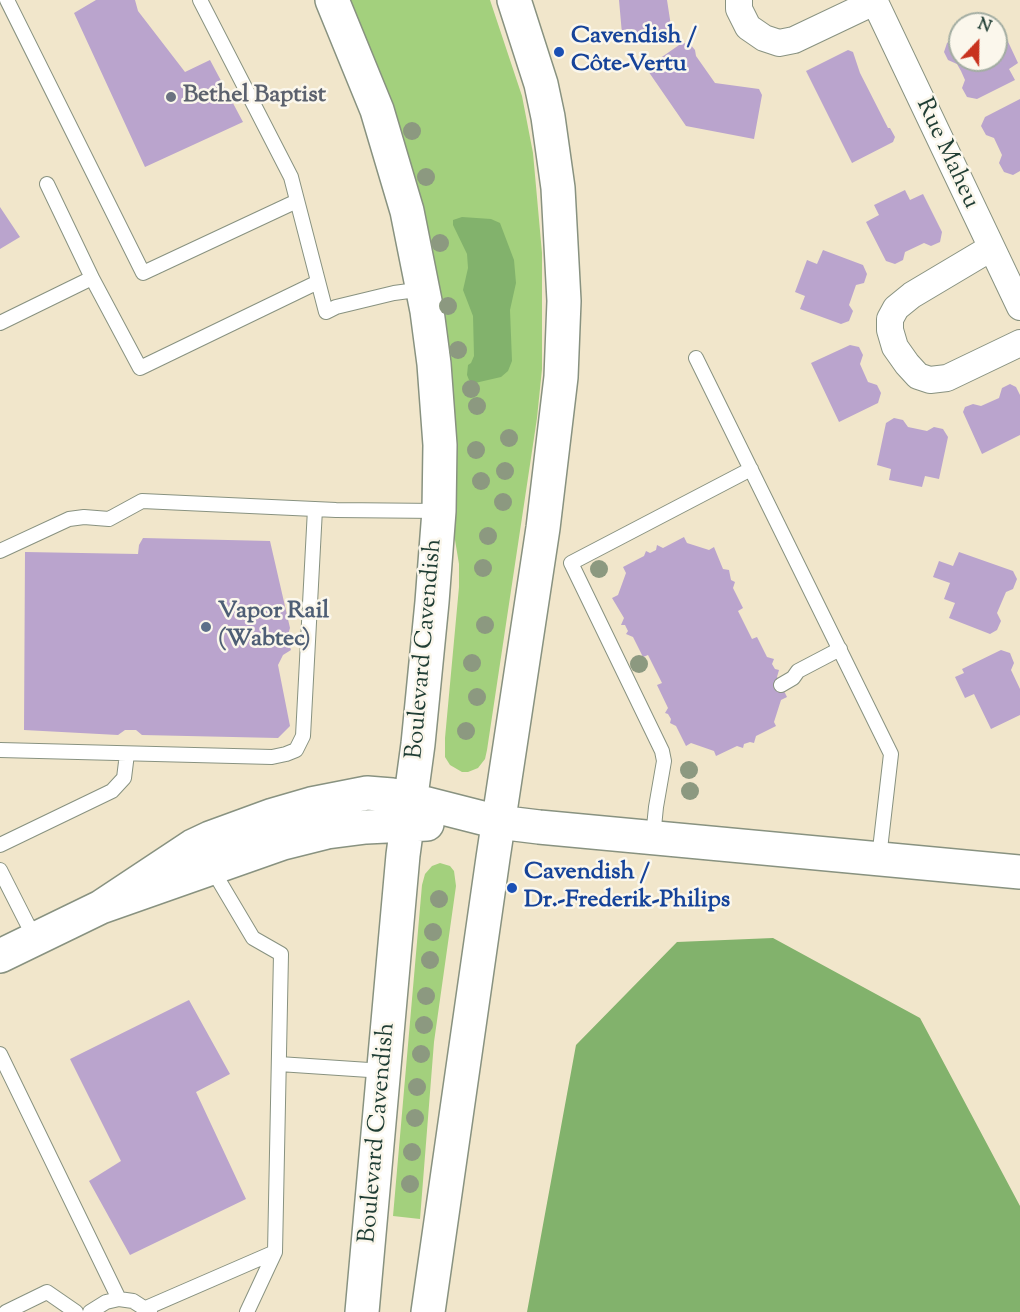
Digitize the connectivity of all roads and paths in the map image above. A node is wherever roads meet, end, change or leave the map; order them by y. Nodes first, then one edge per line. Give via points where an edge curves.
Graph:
1 (7, 0) edge
2 (200, 0) edge
3 (332, 0) edge
4 (514, 0) edge
5 (739, 0) edge
6 (874, 1) edge
7 (48, 184) dead end
8 (297, 201) junction
9 (991, 248) junction
10 (92, 278) junction
11 (318, 282) junction
12 (424, 289) junction
13 (1020, 307) edge
14 (0, 323) edge
15 (1020, 343) edge
16 (696, 358) dead end
17 (751, 469) junction
18 (315, 509) junction
19 (439, 511) junction
20 (0, 551) edge
21 (555, 560) junction
22 (840, 650) junction
23 (781, 685) dead end
24 (0, 750) edge
25 (127, 754) junction
26 (409, 812) junction
27 (498, 822) junction
28 (653, 837) junction
29 (0, 844) edge
30 (879, 858) junction
31 (212, 869) junction
32 (0, 870) edge
33 (1020, 872) edge
34 (100, 907) junction
35 (35, 939) junction
36 (0, 956) edge
37 (0, 1054) edge
38 (279, 1064) junction
39 (384, 1071) junction
40 (275, 1252) junction
41 (119, 1299) junction
42 (430, 1308) edge
43 (148, 1310) edge
44 (6, 1312) edge
45 (76, 1312) edge
46 (90, 1312) edge
47 (247, 1312) edge
48 (363, 1312) edge

1 - 8 lane via 143,273
2 - 8 lane via 291,177
3 - 12 main road, Boulevard Cavendish via 388,143
4 - 21 main road via 548,117 558,188 564,342
5 - 6 street via 748,27 779,43 794,40
6 - 9 street, Rue Maheu
7 - 10 lane
8 - 11 lane
9 - 13 street, Rue Maheu
9 - 15 street via 896,308 890,319 892,339 918,376 930,380 947,378
10 - 11 lane via 140,368
10 - 14 lane
11 - 12 lane via 326,312
12 - 19 main road, Boulevard Cavendish via 439,437
16 - 17 lane
17 - 21 lane
17 - 22 lane
18 - 19 lane
18 - 20 lane via 142,501 109,519 69,519
18 - 25 lane via 303,736 296,750 272,757
19 - 26 main road, Boulevard Cavendish
21 - 27 main road
21 - 28 lane via 662,751 664,761
22 - 23 lane via 798,671
22 - 30 lane via 891,754
24 - 25 lane
25 - 29 lane via 124,778 112,791
26 - 27 main road
26 - 31 main road via 366,827 309,836
26 - 34 main road via 379,793 311,804 240,826 193,846
26 - 39 main road, Boulevard Cavendish
27 - 28 main road
27 - 42 main road
28 - 30 main road
30 - 33 main road
31 - 34 main road
31 - 38 lane via 253,938 281,954
32 - 35 lane
34 - 35 main road
35 - 36 main road
37 - 41 lane
38 - 39 lane
38 - 40 lane
39 - 48 main road, Boulevard Cavendish
40 - 43 lane
40 - 47 lane
41 - 43 lane via 133,1301
41 - 46 lane
44 - 45 lane via 47,1292

